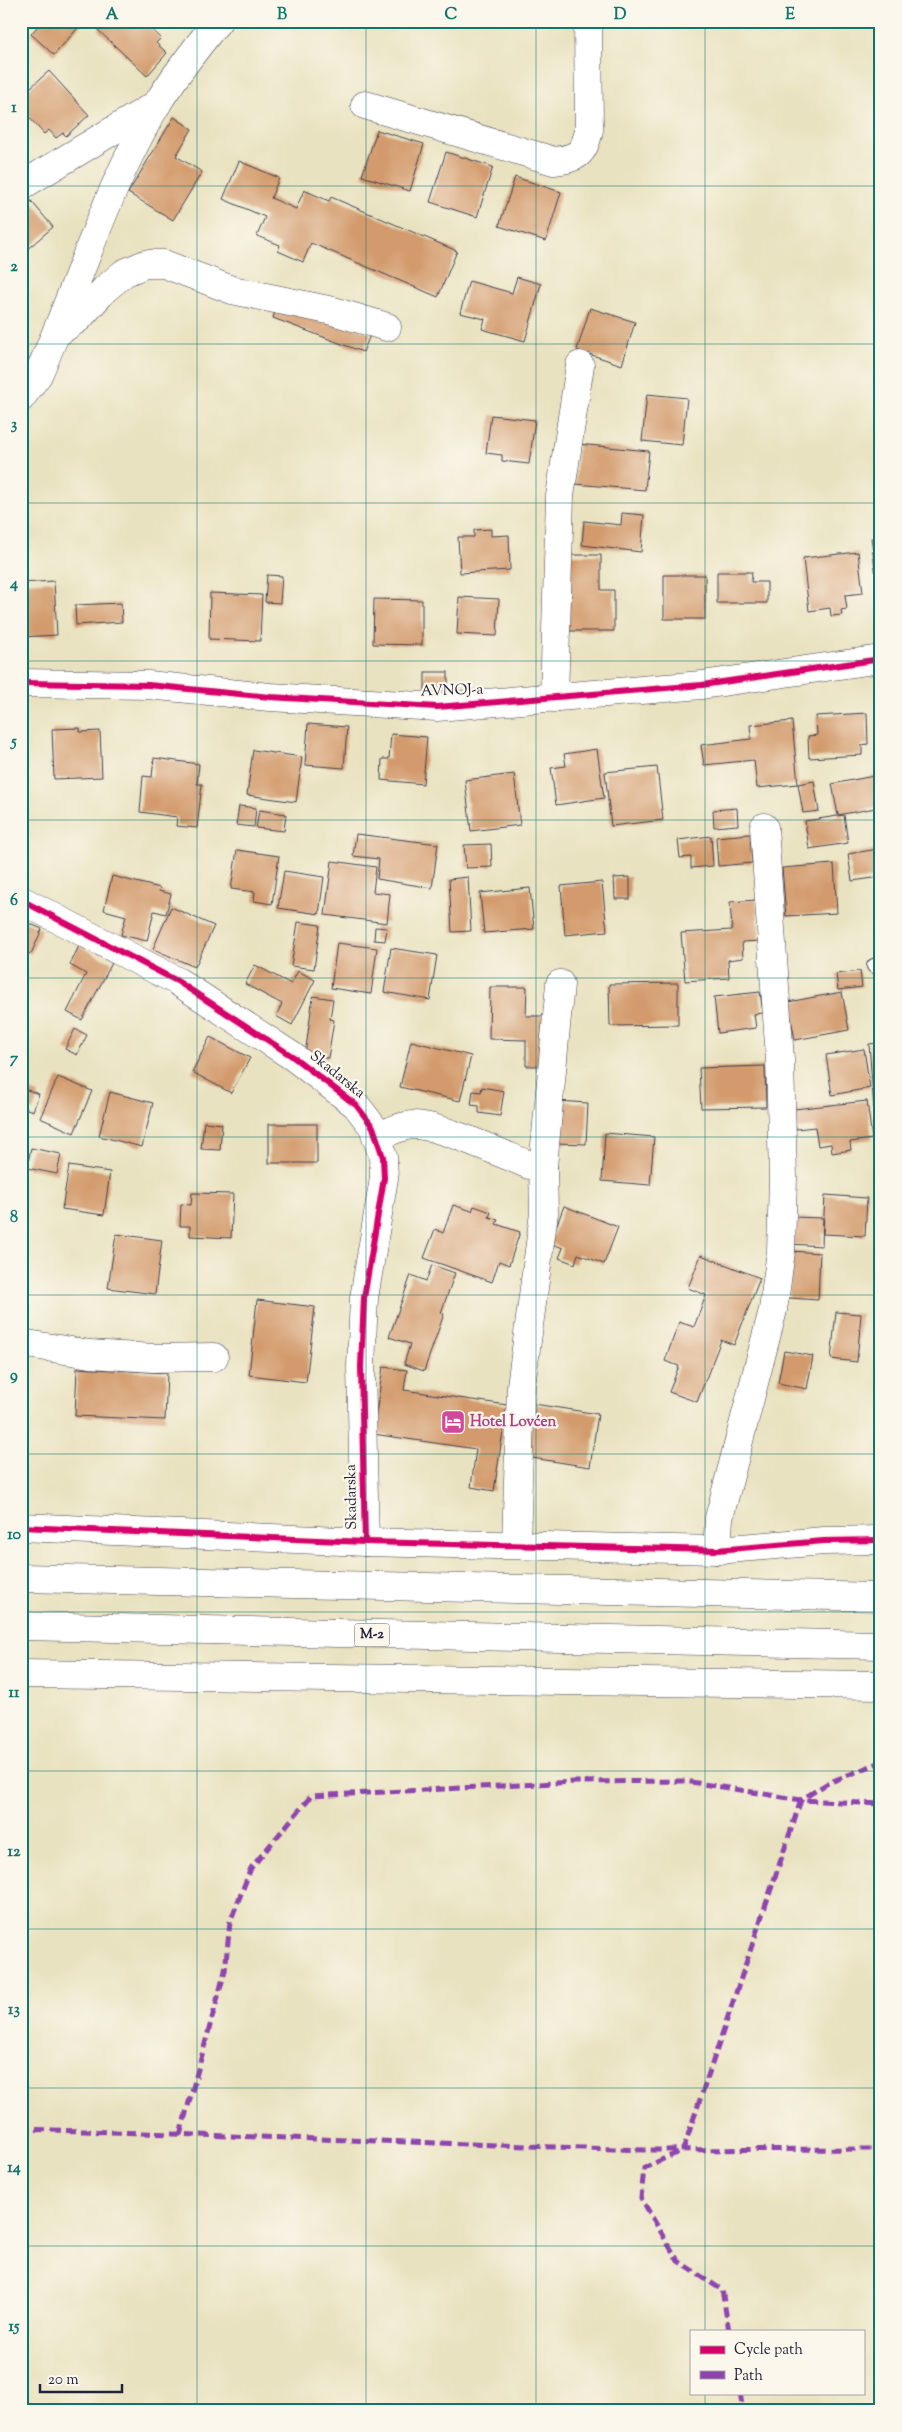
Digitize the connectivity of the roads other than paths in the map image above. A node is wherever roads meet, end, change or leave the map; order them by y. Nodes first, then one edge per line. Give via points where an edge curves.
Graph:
1 (218, 21) edge
2 (588, 21) edge
3 (157, 104) junction
4 (365, 105) dead end
5 (21, 186) edge
6 (387, 327) dead end
7 (56, 334) junction
8 (580, 365) dead end
9 (21, 398) edge
10 (881, 659) edge
11 (21, 683) edge
12 (554, 698) junction
13 (764, 827) dead end
14 (21, 900) edge
15 (560, 984) dead end
16 (377, 1137) junction
17 (543, 1167) junction
18 (21, 1343) edge
19 (214, 1357) dead end
20 (21, 1527) edge
21 (881, 1540) edge
22 (366, 1542) junction
23 (516, 1544) junction
24 (718, 1550) junction
25 (21, 1578) edge
26 (881, 1597) edge
27 (21, 1626) edge
28 (881, 1645) edge
29 (21, 1674) edge
30 (881, 1685) edge

1 - 3 street
2 - 4 street via 589,130 586,146 571,159 554,161
3 - 5 street
3 - 7 street via 117,182
6 - 7 street via 333,311 232,290 164,264 145,264 124,273 79,318
7 - 9 street via 38,376
8 - 12 street via 560,496
10 - 12 street, AVNOJ-a via 702,685
11 - 12 street, AVNOJ-a via 148,685 270,697 437,706
13 - 24 street via 780,1060 781,1251 773,1310 719,1518
14 - 16 street, Skadarska via 177,981 292,1056 356,1105
15 - 17 street
16 - 17 street via 416,1125
16 - 22 street, Skadarska via 383,1157 384,1178 364,1298 361,1367
17 - 23 street via 544,1213 521,1386
18 - 19 street via 90,1354
20 - 22 street
21 - 24 street
22 - 23 street
23 - 24 street
25 - 26 street
27 - 28 street, M-2
29 - 30 street

